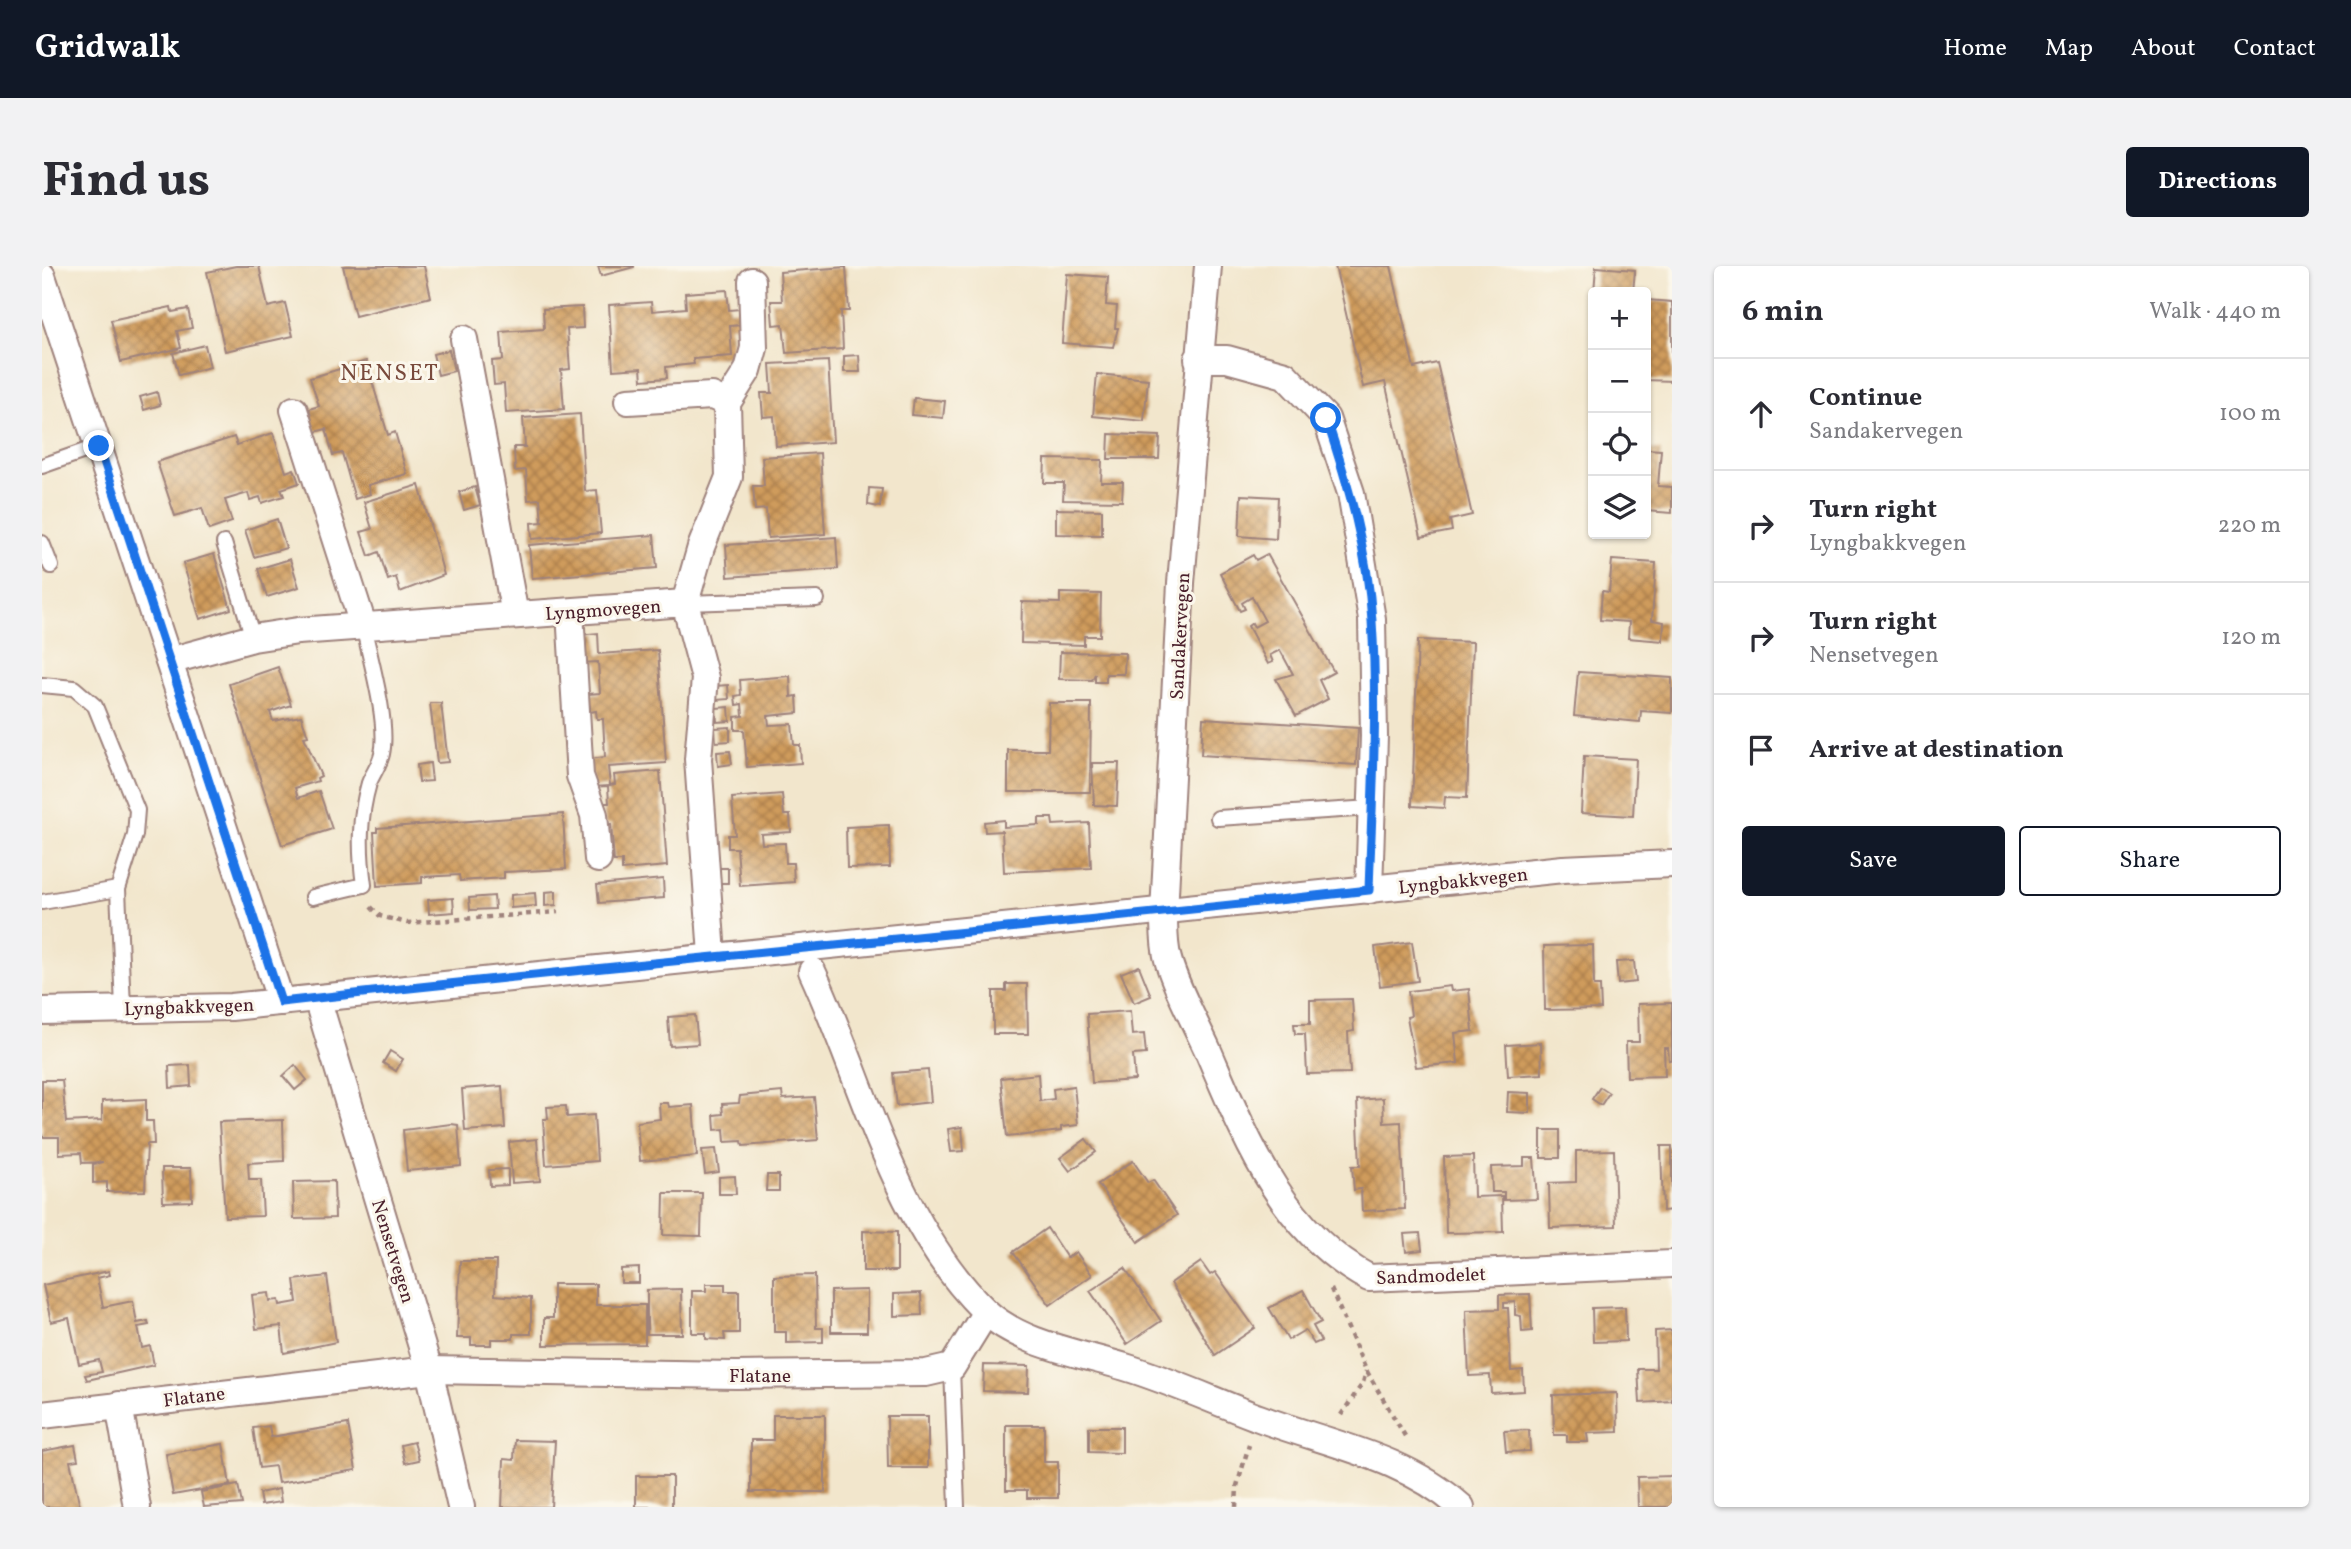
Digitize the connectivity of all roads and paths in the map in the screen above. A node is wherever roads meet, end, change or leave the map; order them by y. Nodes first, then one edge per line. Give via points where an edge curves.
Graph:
1 (1208, 266) edge
2 (42, 276) edge
3 (752, 281) dead end
4 (464, 339) dead end
5 (1198, 359) junction
6 (628, 401) dead end
7 (727, 403) junction
8 (294, 410) dead end
9 (99, 446) junction
10 (42, 466) edge
11 (42, 542) edge
12 (224, 543) dead end
13 (51, 566) dead end
14 (817, 599) dead end
15 (685, 603) junction
16 (570, 612) junction
17 (515, 615) junction
18 (363, 625) junction
19 (253, 638) junction
20 (169, 662) junction
21 (42, 685) edge
22 (1371, 808) junction
23 (1218, 818) dead end
24 (598, 859) dead end
25 (1672, 864) edge
26 (364, 885) junction
27 (118, 889) junction
28 (1369, 890) junction
29 (313, 897) dead end
30 (42, 902) edge
31 (558, 912) dead end
32 (1164, 913) junction
33 (712, 955) junction
34 (812, 971) dead end
35 (317, 998) junction
36 (281, 1002) junction
37 (123, 1008) junction
38 (42, 1011) edge
39 (1317, 1241) junction
40 (1672, 1264) edge
41 (986, 1312) junction
42 (952, 1367) junction
43 (429, 1370) junction
44 (1366, 1370) junction
45 (119, 1405) junction
46 (42, 1415) edge
47 (1257, 1417) junction
48 (1322, 1440) junction
49 (1417, 1474) junction
50 (137, 1507) edge
51 (461, 1507) edge
52 (957, 1507) edge
53 (1236, 1507) edge
54 (1461, 1507) edge

1 - 5 street, Sandakervegen
2 - 9 street
3 - 7 street via 754,348 748,370
4 - 17 street
5 - 22 street via 1227,359 1285,375 1326,418 1351,493 1372,620
5 - 32 street, Sandakervegen
6 - 7 street via 712,396
7 - 15 street via 729,477
8 - 18 street
9 - 10 lane
9 - 20 street
11 - 13 lane
12 - 19 lane
14 - 15 lane
15 - 16 street, Lyngmovegen
15 - 33 street, Lyngmovegen via 705,678 698,759
16 - 17 street, Lyngmovegen
16 - 24 street via 580,776 594,815
17 - 18 street, Lyngmovegen
18 - 19 street, Lyngmovegen
18 - 26 lane via 384,730 382,754 361,814
19 - 20 street, Lyngmovegen
20 - 36 street
21 - 27 lane via 74,688 95,706 136,810 135,835
22 - 23 lane
22 - 28 street
25 - 28 street, Lyngbakkvegen via 1589,867
26 - 29 lane
26 - 31 path via 369,905 380,916 407,923
27 - 30 lane
27 - 37 lane
28 - 32 street, Lyngbakkvegen
32 - 33 street, Lyngbakkvegen
32 - 39 street, Sandmodelet via 1166,952 1247,1142 1265,1176
33 - 35 street, Lyngbakkvegen
34 - 41 street via 889,1162 918,1219 959,1284
35 - 36 street, Lyngbakkvegen
35 - 43 street, Nensetvegen
36 - 37 street, Lyngbakkvegen
37 - 38 street, Lyngbakkvegen
39 - 40 street, Sandmodelet via 1343,1265 1369,1278
39 - 44 path via 1328,1283
41 - 42 street
41 - 47 street via 1009,1329 1164,1378
42 - 43 street, Flatane via 897,1374
42 - 52 lane
43 - 45 street, Flatane
43 - 51 street, Nensetvegen
44 - 48 path via 1352,1401
44 - 49 path via 1402,1426
45 - 46 street, Flatane
45 - 50 street
47 - 48 street
47 - 53 path via 1237,1486
48 - 49 street
49 - 54 street

